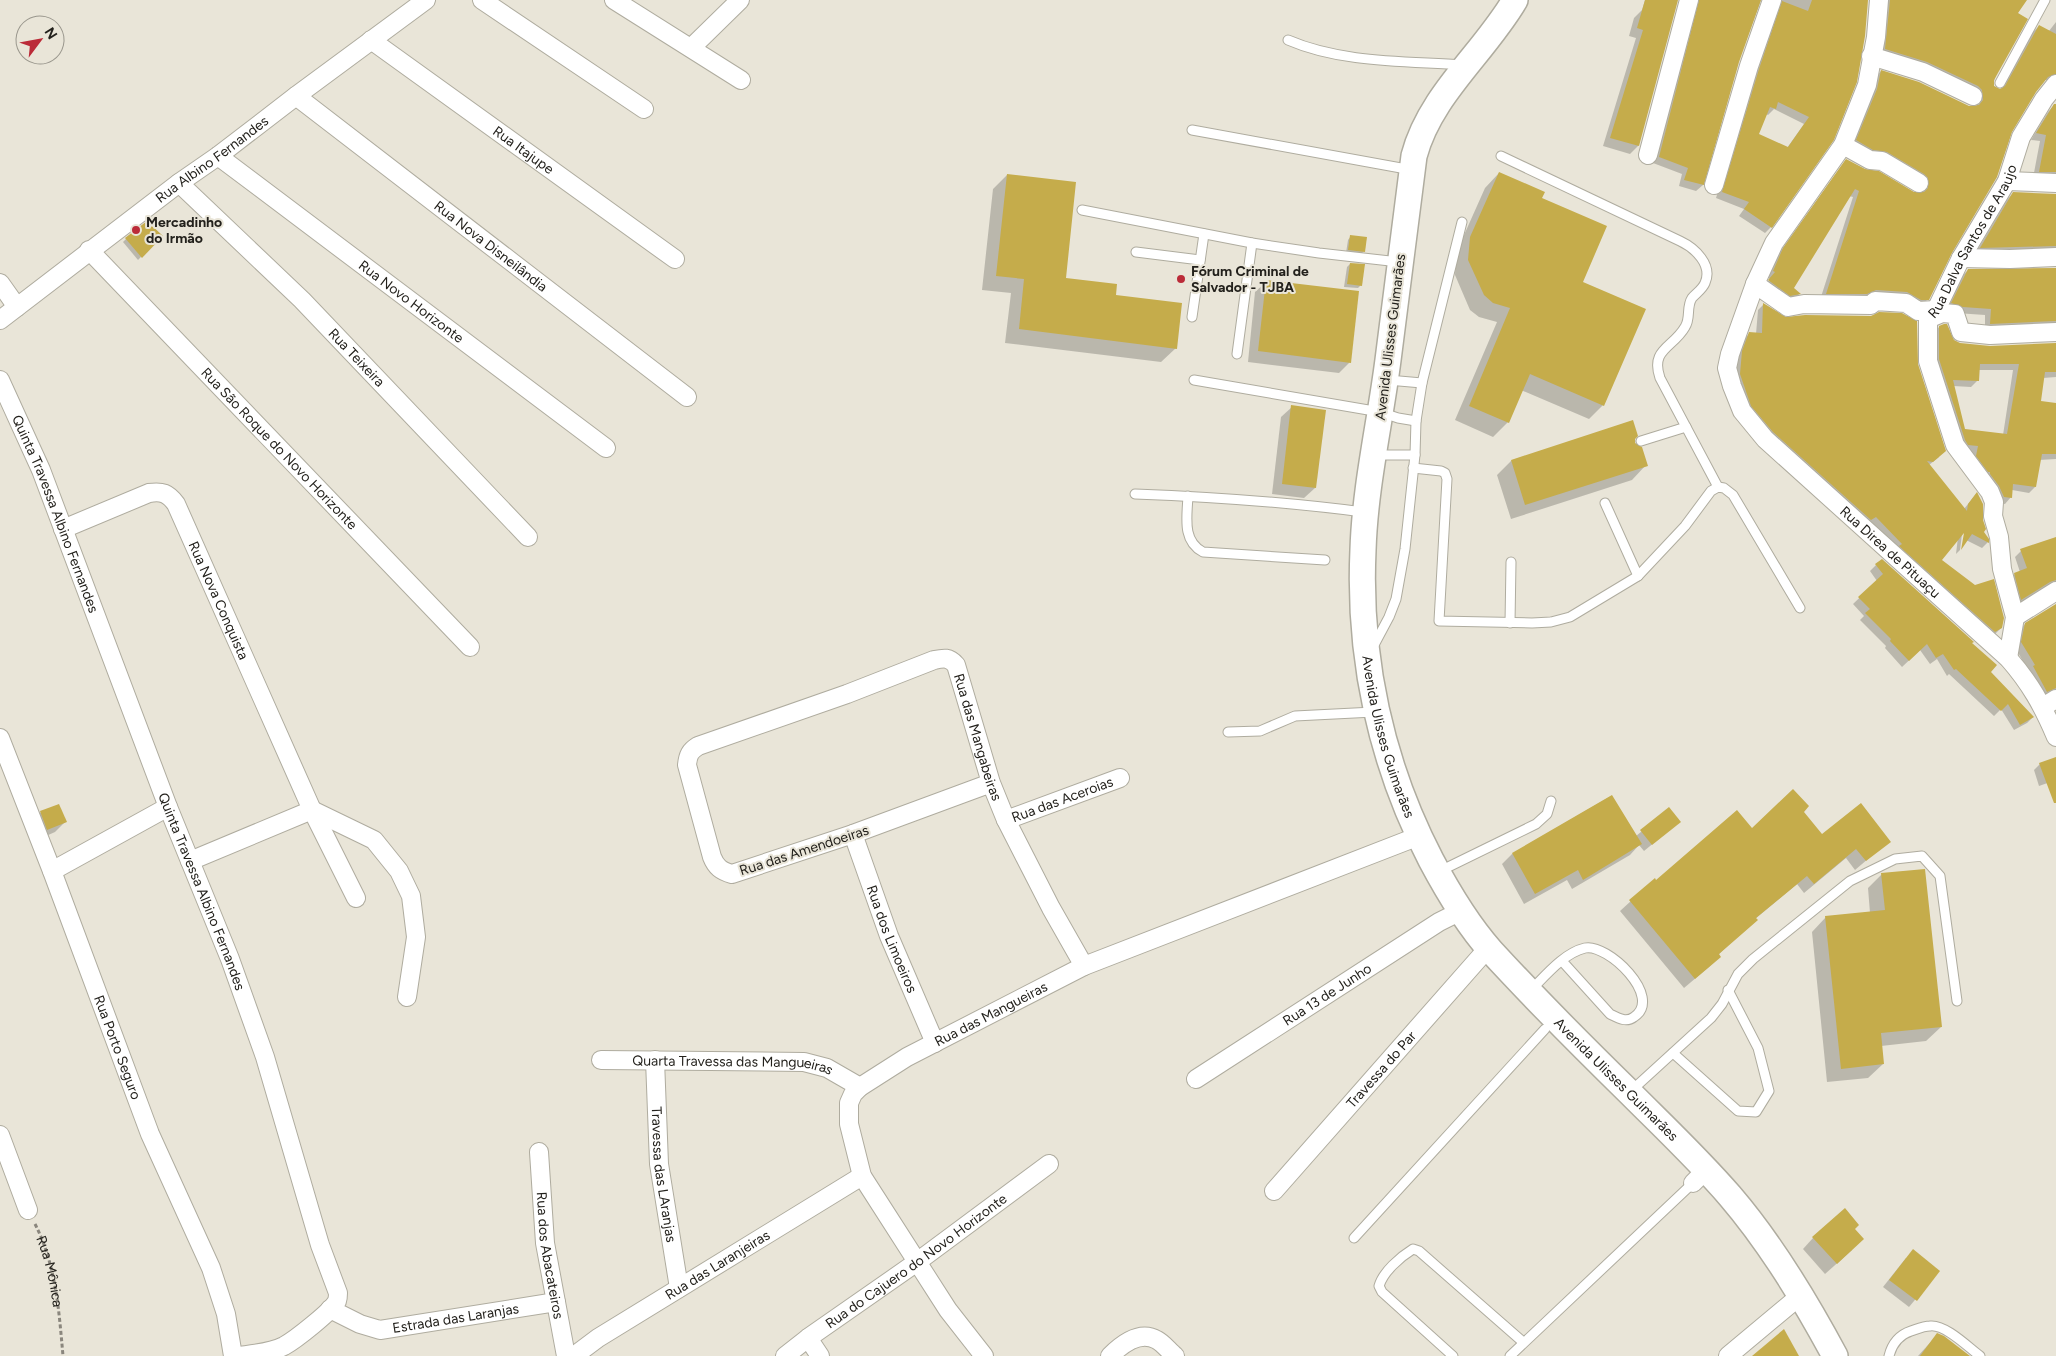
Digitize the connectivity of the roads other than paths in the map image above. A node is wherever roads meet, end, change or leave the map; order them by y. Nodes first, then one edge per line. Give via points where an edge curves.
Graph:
1 (426, 0) edge
2 (482, 0) edge
3 (614, 0) edge
4 (740, 0) edge
5 (1515, 0) edge
6 (1688, 0) edge
7 (1772, 0) edge
8 (1879, 0) edge
9 (2045, 0) edge
10 (371, 40) junction
11 (1288, 40) dead end
12 (691, 48) junction
13 (1871, 56) junction
14 (1467, 66) junction
15 (741, 80) dead end
16 (2000, 83) dead end
17 (2056, 84) edge
18 (296, 96) junction
19 (1973, 96) dead end
20 (2050, 99) edge
21 (644, 109) dead end
22 (1192, 130) dead end
23 (1843, 145) junction
24 (1648, 155) dead end
25 (218, 156) junction
26 (1501, 156) dead end
27 (1412, 170) junction
28 (2007, 181) junction
29 (178, 183) junction
30 (1919, 183) dead end
31 (2056, 183) edge
32 (1714, 185) dead end
33 (1082, 210) dead end
34 (1462, 222) dead end
35 (1204, 234) junction
36 (1252, 243) junction
37 (89, 250) junction
38 (1136, 252) dead end
39 (2056, 257) edge
40 (1961, 258) junction
41 (675, 259) dead end
42 (1200, 260) junction
43 (1400, 262) junction
44 (0, 283) edge
45 (1755, 284) junction
46 (17, 307) junction
47 (1932, 314) junction
48 (1192, 317) dead end
49 (0, 320) edge
50 (2056, 332) edge
51 (1237, 354) dead end
52 (0, 380) edge
53 (1194, 380) dead end
54 (1385, 380) junction
55 (1422, 382) junction
56 (687, 397) dead end
57 (1380, 412) junction
58 (1416, 421) junction
59 (1686, 427) junction
60 (1641, 441) dead end
61 (606, 448) dead end
62 (1374, 454) junction
63 (1415, 455) junction
64 (1413, 468) junction
65 (1718, 487) junction
66 (1134, 494) dead end
67 (1188, 496) junction
68 (1605, 503) dead end
69 (1366, 512) junction
70 (63, 529) junction
71 (528, 537) dead end
72 (1325, 560) dead end
73 (1511, 562) dead end
74 (1638, 576) junction
75 (2056, 591) edge
76 (1800, 608) dead end
77 (2015, 618) junction
78 (1510, 623) junction
79 (470, 647) dead end
80 (1367, 658) junction
81 (2008, 658) junction
82 (2049, 703) edge
83 (1376, 712) junction
84 (1228, 732) dead end
85 (2056, 737) edge
86 (0, 738) edge
87 (687, 765) joint
88 (1120, 778) dead end
89 (991, 783) junction
90 (1551, 801) dead end
91 (168, 807) junction
92 (312, 810) junction
93 (1006, 820) junction
94 (853, 834) junction
95 (1418, 836) junction
96 (190, 861) junction
97 (52, 871) junction
98 (1437, 872) junction
99 (356, 898) dead end
100 (1461, 911) junction
101 (1488, 948) junction
102 (1562, 961) junction
103 (1084, 966) junction
104 (1728, 990) junction
105 (1529, 992) junction
106 (407, 997) dead end
107 (1957, 1001) dead end
108 (1550, 1024) junction
109 (935, 1042) junction
110 (1672, 1053) junction
111 (601, 1060) dead end
112 (655, 1060) junction
113 (1196, 1079) dead end
114 (860, 1087) junction
115 (1629, 1092) junction
116 (0, 1135) edge
117 (539, 1152) dead end
118 (1048, 1164) dead end
119 (862, 1176) junction
120 (1699, 1177) junction
121 (1274, 1191) dead end
122 (28, 1210) road end
123 (1354, 1238) dead end
124 (917, 1262) junction
125 (679, 1288) junction
126 (1801, 1295) junction
127 (556, 1302) junction
128 (330, 1309) junction
129 (808, 1338) junction
130 (1523, 1342) junction
131 (975, 1353) edge
132 (233, 1356) edge
133 (238, 1356) edge
134 (566, 1356) edge
135 (574, 1356) edge
136 (785, 1356) edge
137 (820, 1356) edge
138 (1110, 1356) edge
139 (1175, 1356) edge
140 (1453, 1356) edge
141 (1510, 1356) edge
142 (1728, 1356) edge
143 (1835, 1356) edge
144 (1889, 1356) edge
145 (1980, 1356) edge

1 - 10 street, Rua Albino Fernandes
2 - 21 street
3 - 12 street
4 - 12 street
5 - 14 main road, Avenida Ulisses Guimarães
6 - 24 street
7 - 32 street
8 - 13 street
9 - 16 lane
10 - 18 street, Rua Albino Fernandes
10 - 41 street, Rua Itajupe
11 - 14 lane via 1310,50 1334,55
12 - 15 street
13 - 19 street via 1923,72
13 - 23 street via 1867,85
14 - 27 main road, Avenida Ulisses Guimarães via 1423,128
17 - 20 street, Rua Dalva Santos de Araujo
18 - 25 street, Rua Albino Fernandes
18 - 56 street, Rua Nova Disneilândia
20 - 28 street, Rua Dalva Santos de Araujo via 2020,137
22 - 27 lane
23 - 30 street via 1870,160 1882,161
23 - 45 street via 1774,243
25 - 29 street, Rua Albino Fernandes
25 - 61 street, Rua Novo Horizonte
26 - 59 lane via 1690,246 1699,255 1706,269 1705,283 1692,299 1690,318 1685,327 1659,357 1656,367
27 - 43 main road, Avenida Ulisses Guimarães
28 - 31 street
28 - 40 street, Rua Dalva Santos de Araujo
29 - 37 street, Rua Albino Fernandes
29 - 71 street, Rua Teixeira via 302,300
33 - 35 lane
34 - 55 lane
35 - 36 lane
35 - 42 lane
36 - 43 lane
36 - 51 lane
37 - 46 street, Rua Albino Fernandes
37 - 79 street, Rua São Roque do Novo Horizonte
38 - 42 lane
39 - 40 street
40 - 47 street, Rua Dalva Santos de Araujo
42 - 48 lane
43 - 54 main road, Avenida Ulisses Guimarães
44 - 46 street
45 - 47 street via 1788,307 1804,304 1871,305 1885,300 1906,303 1918,311
45 - 81 street, Rua Direa de Pituaçu via 1727,368 1742,411 1765,440
46 - 49 street, Rua Albino Fernandes
47 - 50 street via 1954,314 1961,332 1990,335
47 - 77 street, Rua Dalva Santos de Araujo via 1928,361 1955,445 1994,502 1993,516 2002,569
52 - 70 street, Quinta Travessa Albino Fernandes via 42,470
53 - 57 lane
54 - 55 lane
54 - 57 main road, Avenida Ulisses Guimarães
55 - 58 lane
57 - 58 lane
57 - 62 main road, Avenida Ulisses Guimarães
58 - 63 lane
59 - 60 lane
59 - 65 lane
62 - 63 lane
62 - 69 main road, Avenida Ulisses Guimarães
63 - 64 lane
64 - 78 lane via 1441,471 1447,479 1439,621
64 - 80 lane via 1396,599
65 - 74 lane via 1711,491 1685,526
65 - 76 lane via 1733,495
66 - 67 lane
67 - 69 lane
67 - 72 lane via 1188,538 1203,552
68 - 74 lane
69 - 80 main road, Avenida Ulisses Guimarães via 1362,551
70 - 91 street, Quinta Travessa Albino Fernandes
70 - 92 street, Rua Nova Conquista via 149,493 162,491 171,496
73 - 78 lane
74 - 78 lane via 1570,617 1551,622
75 - 77 street
77 - 81 street, Rua Dalva Santos de Araujo
80 - 83 main road, Avenida Ulisses Guimarães
81 - 82 street, Rua Direa de Pituaçu
82 - 85 street, Rua Direa de Pituaçu
83 - 84 lane via 1295,716 1260,731
83 - 95 main road, Avenida Ulisses Guimarães via 1402,800
86 - 97 street, Rua Porto Seguro
87 - 89 street, Rua das Mangabeiras via 688,755 698,746 946,658 956,665
87 - 94 street, Rua das Amendoeiras via 712,857 723,872 739,872
88 - 93 street, Rua das Aceroias
89 - 93 street, Rua das Mangabeiras
89 - 94 street, Rua das Amendoeiras
90 - 98 lane via 1547,814 1536,824
91 - 96 street, Quinta Travessa Albino Fernandes
91 - 97 street
92 - 96 street
92 - 99 street, Rua Nova Conquista
92 - 106 street via 374,840 400,871 411,896 416,937
93 - 103 street, Rua das Mangabeiras
94 - 109 street, Rua dos Limoeiros via 889,936
95 - 98 main road, Avenida Ulisses Guimarães
95 - 103 street, Rua das Mangueiras
96 - 128 street, Quinta Travessa Albino Fernandes via 230,958 265,1058 320,1245 338,1293 337,1301
97 - 132 street, Rua Porto Seguro via 150,1134 211,1268 226,1314
98 - 100 main road, Avenida Ulisses Guimarães
100 - 101 main road, Avenida Ulisses Guimarães
100 - 113 street, Rua 13 de Junho
101 - 105 main road, Avenida Ulisses Guimarães
101 - 121 street, Travessa do Par
102 - 102 lane via 1588,947 1609,955 1636,982 1642,993 1644,1003 1640,1013 1630,1020 1610,1014
102 - 105 lane
103 - 109 street, Rua das Mangueiras
104 - 107 lane via 1753,959 1850,881 1895,859 1922,856 1940,876
104 - 110 lane via 1711,1018
104 - 110 lane via 1758,1048 1769,1091 1756,1112 1738,1110
105 - 108 main road, Avenida Ulisses Guimarães
108 - 115 main road, Avenida Ulisses Guimarães
108 - 123 lane
109 - 114 street, Rua das Mangueiras
110 - 115 lane
111 - 112 street, Quarta Travessa das Mangueiras
112 - 114 street, Quarta Travessa das Mangueiras via 804,1062 827,1068
112 - 125 street, Travessa das LAranjas via 659,1164
114 - 119 street, Rua das Mangueiras via 849,1103 848,1113
115 - 120 main road, Avenida Ulisses Guimarães
116 - 122 street
117 - 127 street, Rua dos Abacateiros via 546,1243
118 - 124 street, Rua do Cajuero do Novo Horizonte
119 - 124 street, Rua das Mangueiras
119 - 125 street, Rua das Laranjeiras
120 - 126 main road, Avenida Ulisses Guimarães via 1753,1225
120 - 130 lane
124 - 129 street, Rua do Cajuero do Novo Horizonte
124 - 131 street, Rua das Mangueiras
125 - 135 street, Rua das Laranjeiras
126 - 142 street
126 - 143 main road, Avenida Ulisses Guimarães
127 - 128 street, Estrada das Laranjas via 380,1330
127 - 134 street, Rua dos Abacateiros
128 - 133 street via 284,1346
129 - 136 street, Rua do Cajuero do Novo Horizonte
129 - 137 street
130 - 140 lane via 1413,1249 1382,1278 1379,1286
130 - 141 lane
138 - 139 street via 1134,1338 1145,1337 1156,1339
144 - 145 lane via 1898,1338 1932,1325 1948,1331

